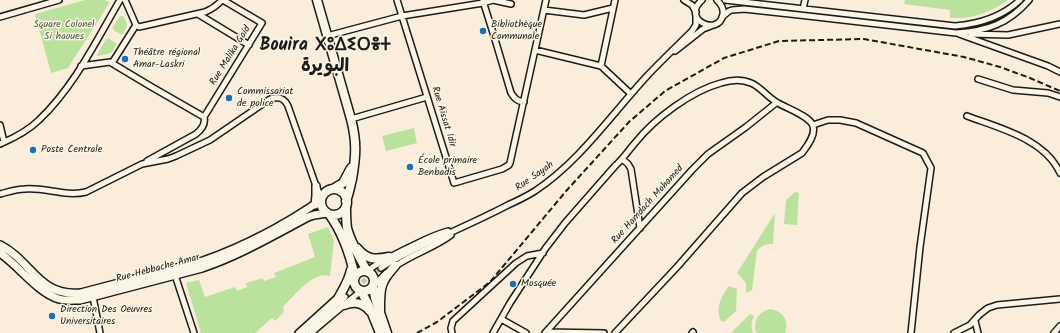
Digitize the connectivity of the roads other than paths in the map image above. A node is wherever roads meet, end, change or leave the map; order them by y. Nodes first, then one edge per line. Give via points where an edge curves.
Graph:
1 (59, 0) edge
2 (120, 0) edge
3 (125, 0) edge
4 (222, 0) edge
5 (317, 0) edge
6 (397, 0) edge
7 (546, 0) edge
8 (615, 0) edge
9 (684, 0) edge
10 (702, 0) edge
11 (717, 0) edge
12 (725, 0) edge
13 (805, 0) edge
14 (1020, 0) edge
15 (1029, 0) edge
16 (743, 1) edge
17 (483, 2) edge
18 (753, 2) edge
19 (511, 4) dead end
20 (613, 8) junction
21 (804, 9) junction
22 (544, 10) junction
23 (696, 13) junction
24 (198, 14) junction
25 (402, 16) junction
26 (0, 17) edge
27 (722, 17) junction
28 (1060, 24) edge
29 (136, 25) junction
30 (711, 26) junction
31 (984, 29) junction
32 (956, 33) junction
33 (1000, 35) junction
34 (327, 36) junction
35 (249, 44) junction
36 (535, 50) junction
37 (666, 57) junction
38 (112, 63) junction
39 (81, 66) junction
40 (601, 66) junction
41 (1060, 72) edge
42 (978, 79) dead end
43 (631, 94) junction
44 (427, 97) junction
45 (1060, 97) edge
46 (524, 102) junction
47 (776, 103) junction
48 (203, 116) junction
49 (967, 116) dead end
50 (351, 119) junction
51 (813, 125) junction
52 (0, 126) edge
53 (2, 143) edge
54 (355, 156) junction
55 (622, 160) junction
56 (142, 164) junction
57 (1060, 173) edge
58 (316, 186) joint
59 (333, 190) junction
60 (0, 194) edge
61 (319, 201) junction
62 (346, 203) junction
63 (328, 213) junction
64 (640, 228) junction
65 (459, 229) junction
66 (352, 242) junction
67 (0, 246) edge
68 (0, 253) edge
69 (543, 253) junction
70 (389, 257) junction
71 (352, 261) junction
72 (395, 266) junction
73 (381, 268) tunnel mouth
74 (367, 271) junction
75 (175, 275) junction
76 (355, 278) junction
77 (373, 287) junction
78 (362, 291) junction
79 (93, 297) junction
80 (342, 299) junction
81 (1060, 299) edge
82 (376, 313) junction
83 (501, 320) junction
84 (975, 321) junction
85 (1060, 326) edge
86 (383, 331) edge
87 (100, 333) edge
88 (194, 333) edge
89 (298, 333) edge
90 (304, 333) edge
91 (311, 333) edge
92 (452, 333) edge
93 (493, 333) edge
94 (526, 333) edge
95 (546, 333) edge
96 (594, 333) edge
97 (604, 333) edge
98 (615, 333) edge
99 (911, 333) edge
100 (954, 333) edge
101 (978, 333) edge
102 (1054, 333) edge

1 - 26 street
2 - 39 street
3 - 29 street
4 - 24 street via 210,10
4 - 35 street, Rue Malika Gaid via 262,23
5 - 34 main road
6 - 25 street, Rue Aissat Idir
7 - 22 street, Rue Aissat Idir
8 - 20 street
9 - 23 street via 692,5
10 - 23 street, Rue Sayah via 697,6
11 - 27 street via 723,8
12 - 16 street
13 - 21 street
14 - 21 street via 998,16 978,23 955,26
15 - 31 street via 1013,15
16 - 18 street
17 - 19 street via 494,0
17 - 25 street
17 - 46 street via 511,93 518,101
18 - 21 street
20 - 22 street via 584,15
20 - 40 street
22 - 36 street, Rue Aissat Idir
23 - 30 street via 701,22
23 - 37 street, Rue Sayah via 696,25 692,31
24 - 29 street via 139,27
24 - 35 street
25 - 34 street
25 - 44 street, Rue Aissat Idir
27 - 30 street, Rue Sayah
27 - 32 street, Rue Sayah via 732,10 744,10
28 - 33 street
29 - 38 street
30 - 37 street, Rue Sayah
31 - 32 street
31 - 33 street
32 - 33 street
32 - 41 street
34 - 50 main road
35 - 48 street, Rue Malika Gaid
36 - 40 street
36 - 46 street, Rue Aissat Idir
37 - 43 street, Rue Sayah
38 - 39 street
38 - 48 street
39 - 53 street via 62,95 39,121
40 - 43 street
42 - 45 street via 1013,90 1048,93
43 - 65 street, Rue Sayah via 608,122 556,175 534,192
44 - 46 street, Rue Aissat Idir via 454,183 509,165
44 - 50 street
47 - 51 street via 807,119
47 - 55 street via 752,83 721,82 702,90 658,120 635,142
47 - 64 street, Rue Hamdach Mohamed via 708,154
48 - 56 street, Rue Malika Gaid via 205,124 196,134
49 - 57 street via 1028,140 1054,162
50 - 54 main road
51 - 98 street via 813,134 802,153 742,193
51 - 99 street via 828,120 856,123 923,154 931,168
52 - 53 street
54 - 59 main road via 343,182
54 - 62 main road
55 - 64 street via 630,169
55 - 69 street via 565,223
56 - 58 street via 168,159 210,140 276,97 286,101
56 - 60 street via 79,194 25,188
58 - 61 main road
59 - 61 main road via 326,192
59 - 62 main road via 341,191
61 - 63 main road
61 - 67 main road, Rue Hebbache Amar via 247,243 217,256 72,294 54,290 13,254
62 - 63 main road via 340,213
62 - 66 main road via 347,228
63 - 71 main road via 340,231
63 - 75 main road, Rue Hebbache Amar via 308,217 235,256
64 - 95 street, Rue Hamdach Mohamed
65 - 70 street via 439,233
65 - 72 street via 443,241
65 - 73 street, Rue Sayah
66 - 70 main road via 360,252 372,259
66 - 74 main road
68 - 79 main road, Rue Hebbache Amar via 50,295 70,301
69 - 83 street
69 - 92 street via 527,256 516,262 453,321
70 - 74 street
71 - 76 main road
71 - 80 main road
72 - 77 street
72 - 82 main road via 385,277
74 - 76 main road via 361,271
74 - 77 main road via 374,277
75 - 79 main road, Rue Hebbache Amar
75 - 88 street
76 - 78 main road via 356,287
76 - 80 street
77 - 78 main road via 368,291
77 - 82 main road
78 - 80 street
78 - 82 main road
79 - 87 street
80 - 82 main road via 349,303 358,303
80 - 89 street
80 - 90 street
80 - 91 street
81 - 84 street via 996,305 988,308
82 - 86 main road
83 - 93 street
83 - 94 street
84 - 100 street
84 - 101 street
85 - 102 street
95 - 96 street
96 - 97 street

